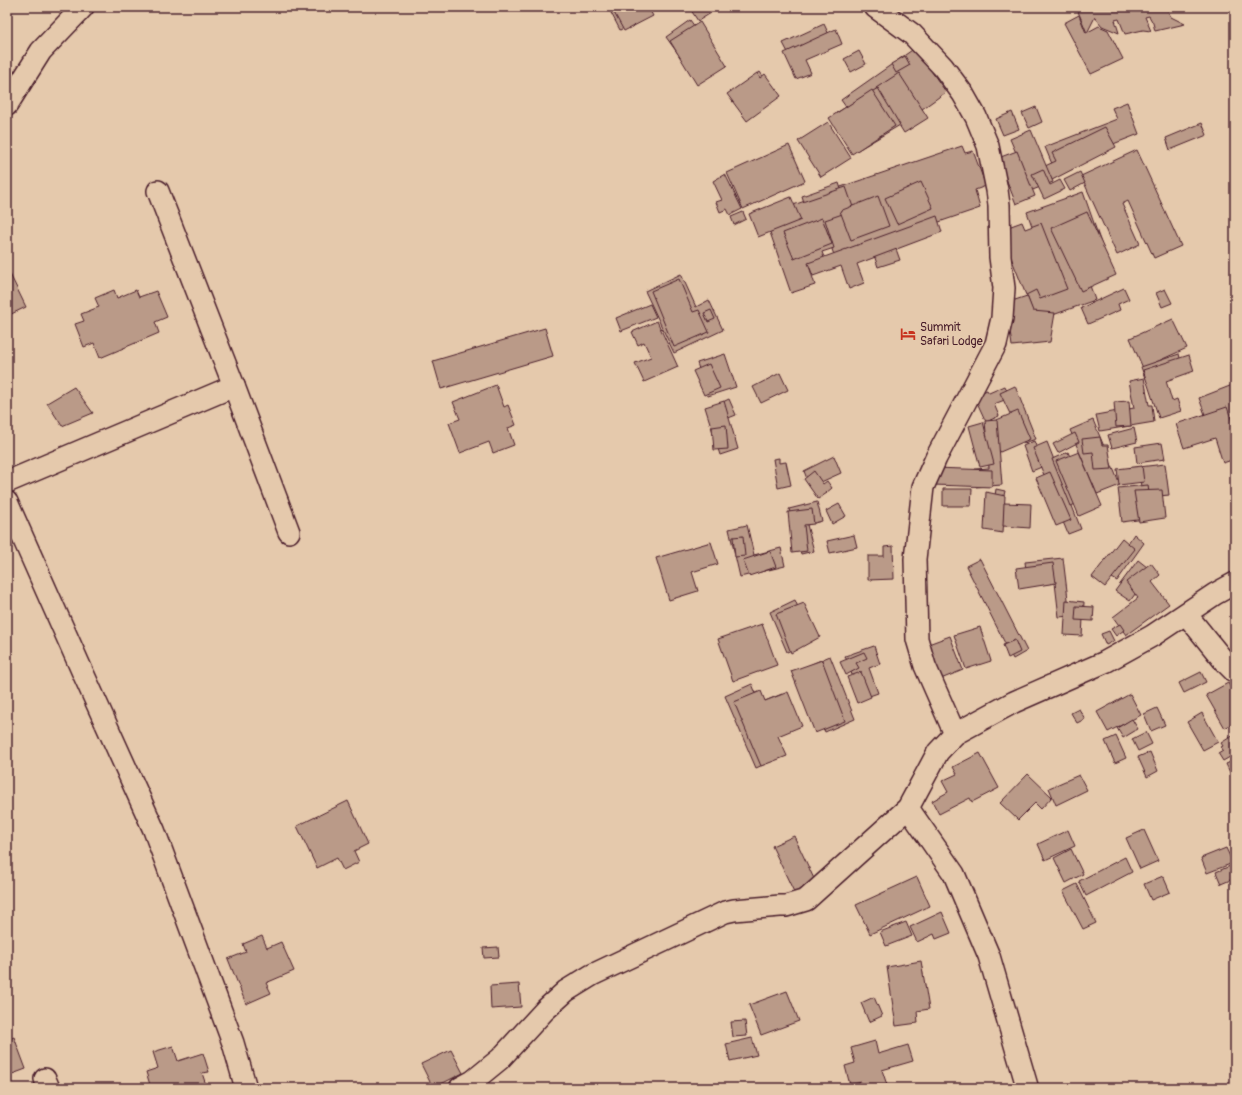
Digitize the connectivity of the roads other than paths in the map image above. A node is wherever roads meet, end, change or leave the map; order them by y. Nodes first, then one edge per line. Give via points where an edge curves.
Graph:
1 (83, 7) edge
2 (875, 7) edge
3 (7, 105) edge
4 (158, 191) dead end
5 (234, 386) junction
6 (7, 482) edge
7 (7, 502) edge
8 (289, 532) dead end
9 (1235, 583) edge
10 (1186, 614) junction
11 (1235, 672) edge
12 (955, 734) junction
13 (908, 808) junction
14 (1027, 1086) dead end
15 (246, 1088) edge
16 (460, 1088) edge

1 - 3 street via 41,51
2 - 12 street via 912,34 943,67 963,94 988,146 998,198 1004,288 1002,318 996,344 923,487 915,559 917,638 925,666
4 - 5 street
5 - 6 street
5 - 8 street
7 - 15 street via 154,830 233,1043
9 - 10 street
10 - 11 street
10 - 12 street via 1105,662 1014,702
12 - 13 street via 938,752
13 - 14 street via 954,874 989,956
13 - 16 street via 806,900 786,906 725,912 592,975 566,991 500,1059

